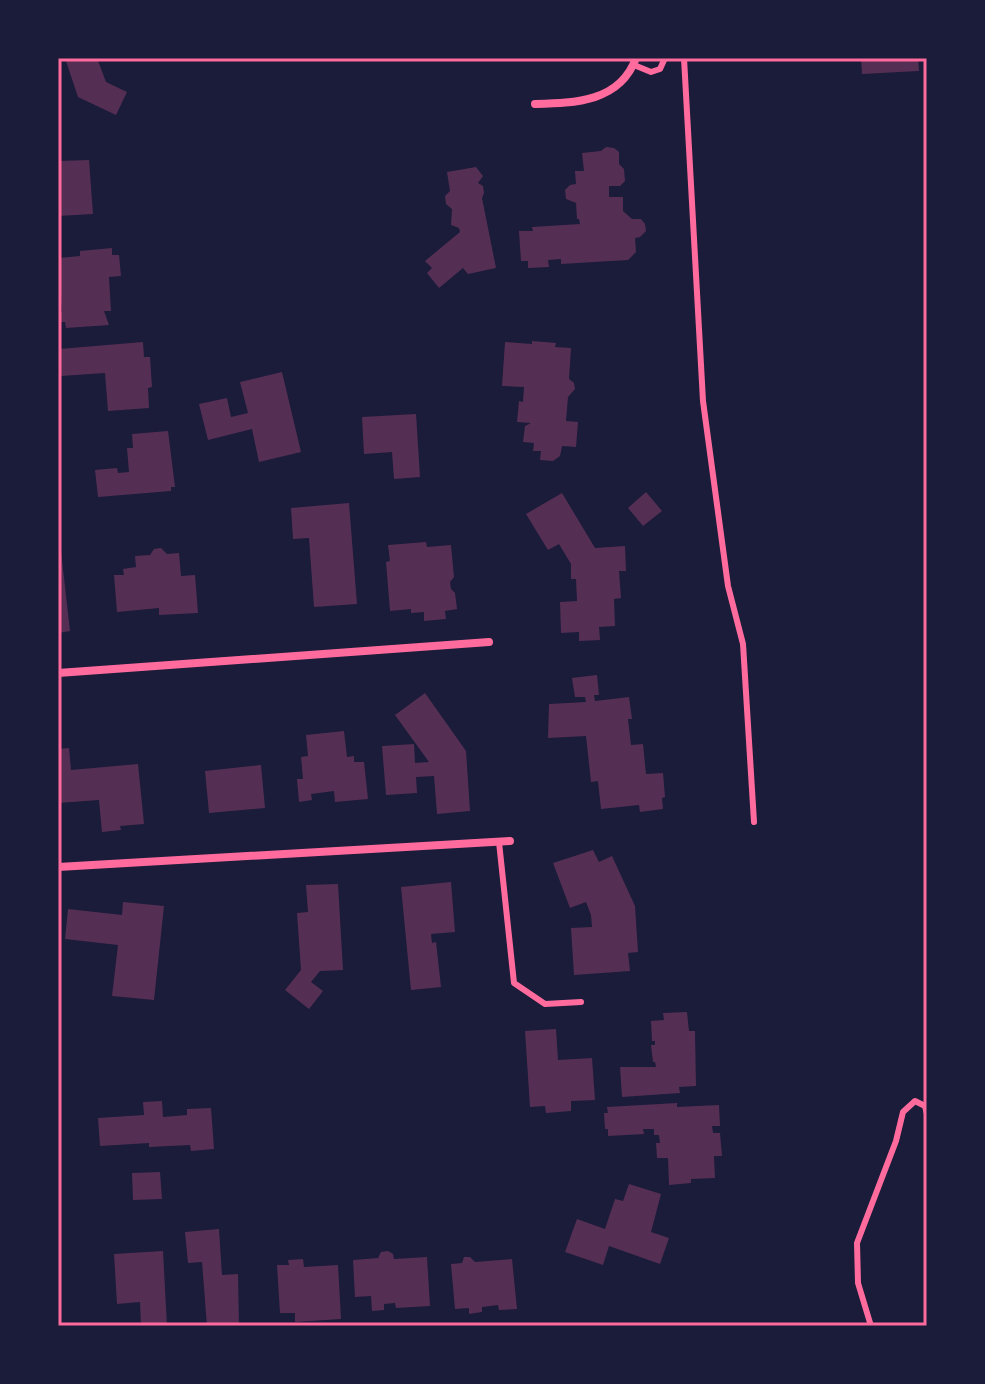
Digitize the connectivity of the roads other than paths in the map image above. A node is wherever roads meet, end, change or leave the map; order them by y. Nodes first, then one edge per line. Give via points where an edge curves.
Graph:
1 (665, 58) edge
2 (684, 58) edge
3 (635, 61) edge
4 (535, 104) dead end
5 (489, 642) dead end
6 (58, 673) edge
7 (754, 822) dead end
8 (510, 841) dead end
9 (499, 842) junction
10 (58, 867) edge
11 (581, 1002) dead end
12 (927, 1114) edge
13 (871, 1326) edge

1 - 3 lane via 660,69 651,72
2 - 7 lane via 703,401 728,586 743,644
3 - 4 street via 608,93 591,100
5 - 6 street
8 - 9 street
9 - 10 street
9 - 11 lane via 514,983 545,1004
12 - 13 lane via 915,1101 903,1112 857,1243 858,1283

